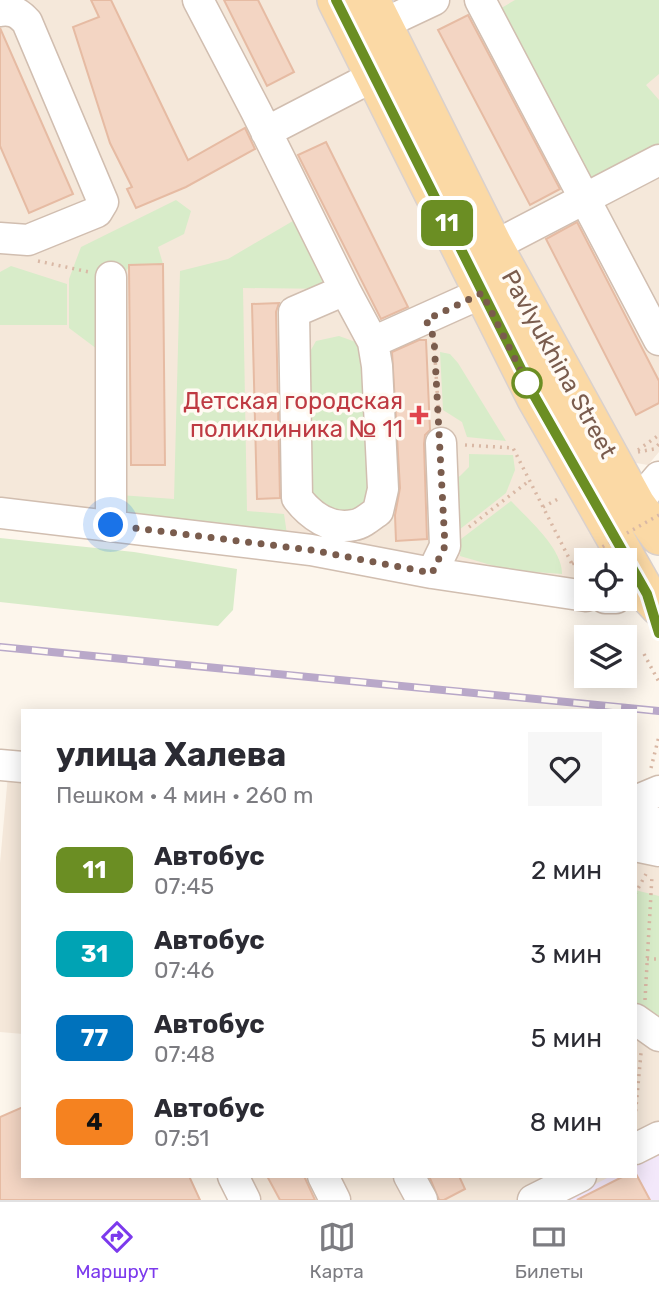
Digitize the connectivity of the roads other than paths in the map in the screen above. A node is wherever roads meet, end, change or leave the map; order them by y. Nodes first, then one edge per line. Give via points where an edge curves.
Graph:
1 (198, 0) edge
2 (336, 0) edge
3 (434, 0) edge
4 (480, 0) edge
5 (0, 10) edge
6 (377, 12) edge
7 (374, 76) junction
8 (266, 132) junction
9 (659, 160) edge
10 (586, 199) junction
11 (0, 238) edge
12 (494, 246) junction
13 (111, 276) road end
14 (345, 290) junction
15 (482, 293) junction
16 (658, 334) edge
17 (373, 342) junction
18 (441, 443) road end
19 (652, 486) edge
20 (0, 513) edge
21 (111, 525) junction
22 (659, 536) edge
23 (611, 548) edge
24 (432, 573) junction
25 (574, 594) edge
26 (637, 599) edge
27 (651, 644) edge
28 (0, 765) edge
29 (21, 767) edge
30 (654, 783) edge
31 (637, 800) edge
32 (637, 820) edge
33 (659, 823) edge
34 (637, 848) edge
35 (652, 863) edge
36 (637, 1020) edge
37 (659, 1036) edge
38 (659, 1137) edge
39 (637, 1148) edge
40 (234, 1178) edge
41 (324, 1178) edge
42 (410, 1178) edge
43 (521, 1178) edge
44 (577, 1178) edge
45 (245, 1200) edge
46 (335, 1200) edge
47 (422, 1200) edge
48 (532, 1200) edge

1 - 8 street
2 - 7 main road, Pavlyukhina Street
3 - 6 street
4 - 10 street
5 - 11 street via 19,13 27,22 103,202 97,212 33,239
6 - 12 main road, Pavlyukhina Street
7 - 8 street
7 - 15 main road, Pavlyukhina Street
8 - 14 street
9 - 10 street
10 - 12 street
10 - 16 street
12 - 19 main road, Pavlyukhina Street
13 - 21 street
14 - 17 street
14 - 17 street via 294,312 297,498 308,513 328,524 354,526 378,511 383,489
15 - 17 street
15 - 23 main road, Pavlyukhina Street
18 - 24 street via 445,546
19 - 22 main road, Pavlyukhina Street
20 - 21 street
21 - 24 street via 311,550
24 - 25 street
26 - 27 main road, Pavlyukhina Street
28 - 29 street
30 - 31 street
32 - 33 street
34 - 35 street
36 - 37 street
38 - 39 street
40 - 45 street
41 - 46 street
42 - 47 street
43 - 48 street
44 - 48 street

